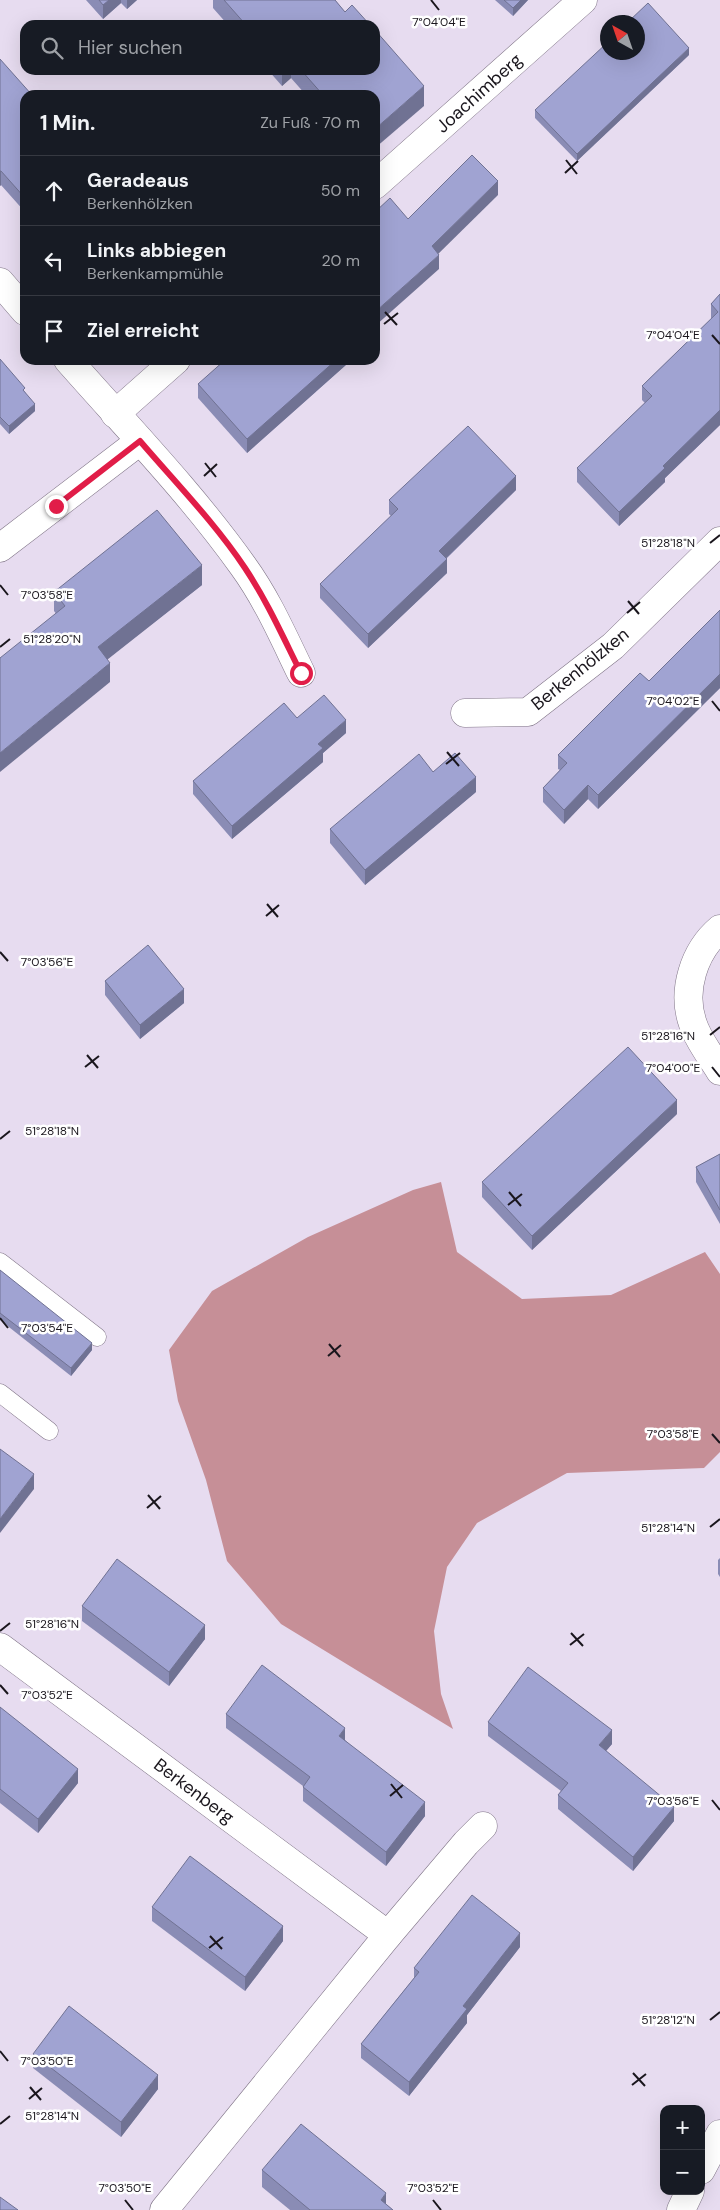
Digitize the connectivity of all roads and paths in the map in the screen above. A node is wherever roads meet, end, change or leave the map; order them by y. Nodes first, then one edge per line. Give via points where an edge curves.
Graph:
1 (583, 0) edge
2 (380, 181) edge
3 (0, 282) edge
4 (20, 305) edge
5 (72, 365) edge
6 (170, 365) edge
7 (115, 414) junction
8 (140, 441) junction
9 (720, 541) edge
10 (0, 548) edge
11 (301, 673) dead end
12 (465, 713) dead end
13 (720, 929) edge
14 (720, 1071) edge
15 (0, 1262) edge
16 (97, 1337) dead end
17 (0, 1394) edge
18 (49, 1431) dead end
19 (0, 1646) edge
20 (483, 1826) dead end
21 (388, 1935) junction
22 (720, 2134) edge
23 (705, 2162) edge
24 (688, 2195) edge
25 (164, 2210) edge
26 (681, 2210) edge

1 - 2 street, Joachimberg
3 - 4 street
5 - 7 street
6 - 7 street
7 - 8 street
8 - 10 street
8 - 11 street via 244,567 266,602
9 - 12 street, Berkenhölzken via 613,646 528,712
13 - 14 street via 699,953 690,980 688,1000 693,1024
15 - 16 lane
17 - 18 lane
19 - 21 street, Berkenberg
20 - 21 street
21 - 25 street
22 - 23 street
24 - 26 street

